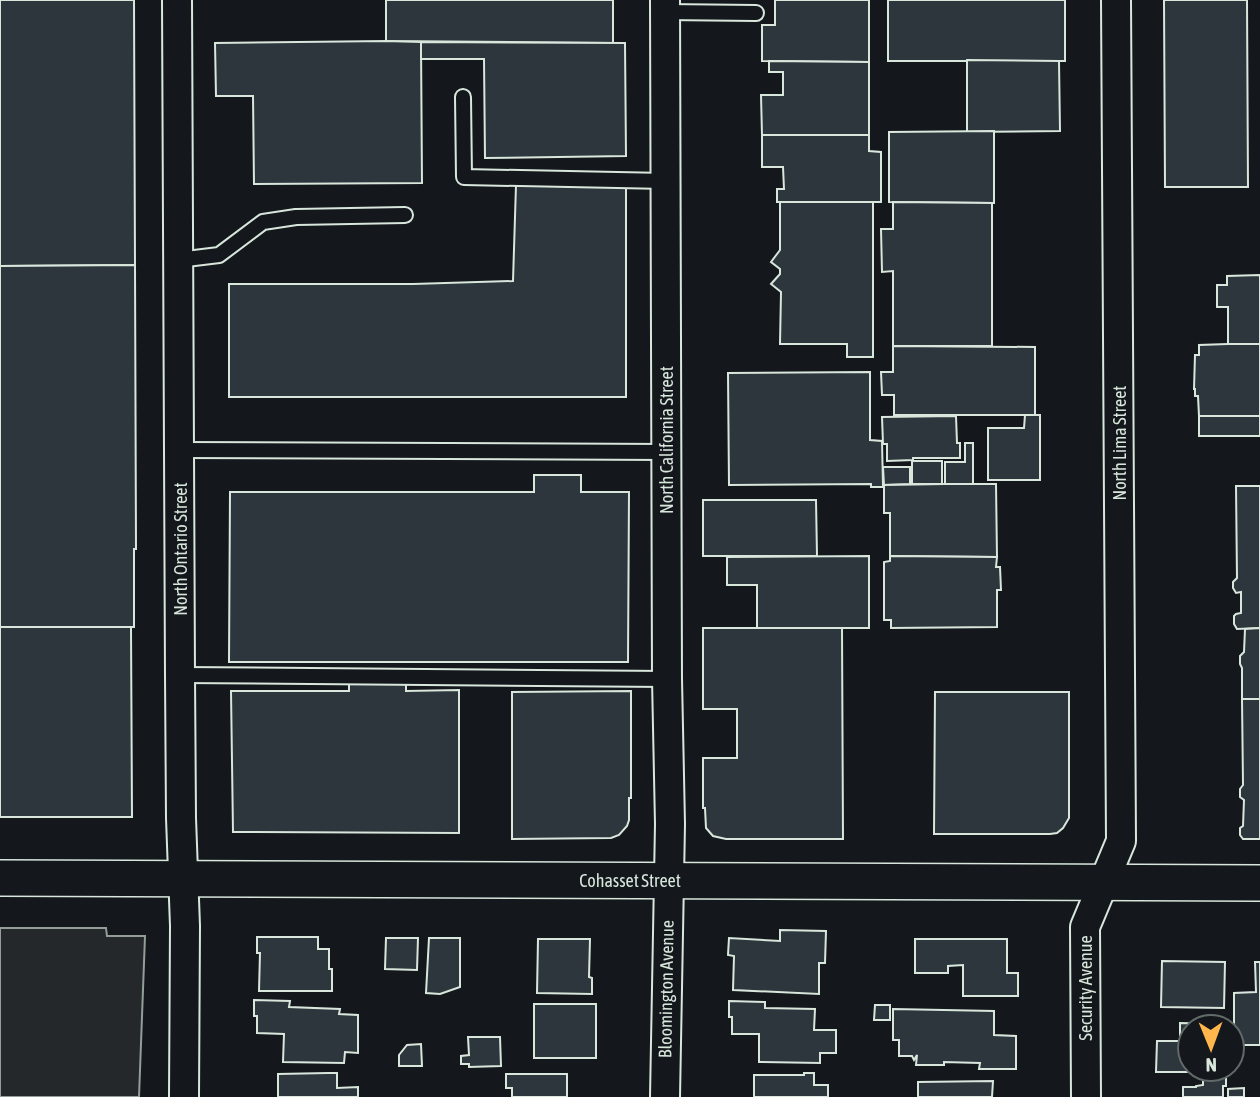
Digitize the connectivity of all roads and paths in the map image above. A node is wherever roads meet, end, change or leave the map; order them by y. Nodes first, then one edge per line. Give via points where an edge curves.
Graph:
1 (177, 0) edge
2 (1116, 0) edge
3 (665, 6) edge
4 (756, 13) dead end
5 (463, 97) dead end
6 (666, 181) junction
7 (405, 215) dead end
8 (178, 260) junction
9 (179, 450) junction
10 (666, 452) junction
11 (180, 676) junction
12 (667, 679) junction
13 (0, 878) edge
14 (184, 879) junction
15 (668, 880) junction
16 (1104, 883) junction
17 (1260, 883) edge
18 (184, 1097) edge
19 (665, 1097) edge
20 (1086, 1097) edge

1 - 8 street, North Ontario Street
2 - 16 street, North Lima Street via 1121,841
3 - 4 lane
3 - 6 street, North California Street
5 - 6 lane via 464,177
6 - 10 street, North California Street
7 - 8 lane via 263,222 219,255
8 - 9 street, North Ontario Street
9 - 10 lane
9 - 11 street, North Ontario Street
10 - 12 street, North California Street
11 - 12 lane
11 - 14 street, North Ontario Street
12 - 15 street, North California Street
13 - 14 street, Cohasset Street
14 - 15 street, Cohasset Street
14 - 18 street, North Ontario Street
15 - 16 street, Cohasset Street
15 - 19 street, Bloomington Avenue
16 - 17 street, Cohasset Street
16 - 20 street, Security Avenue via 1085,926

